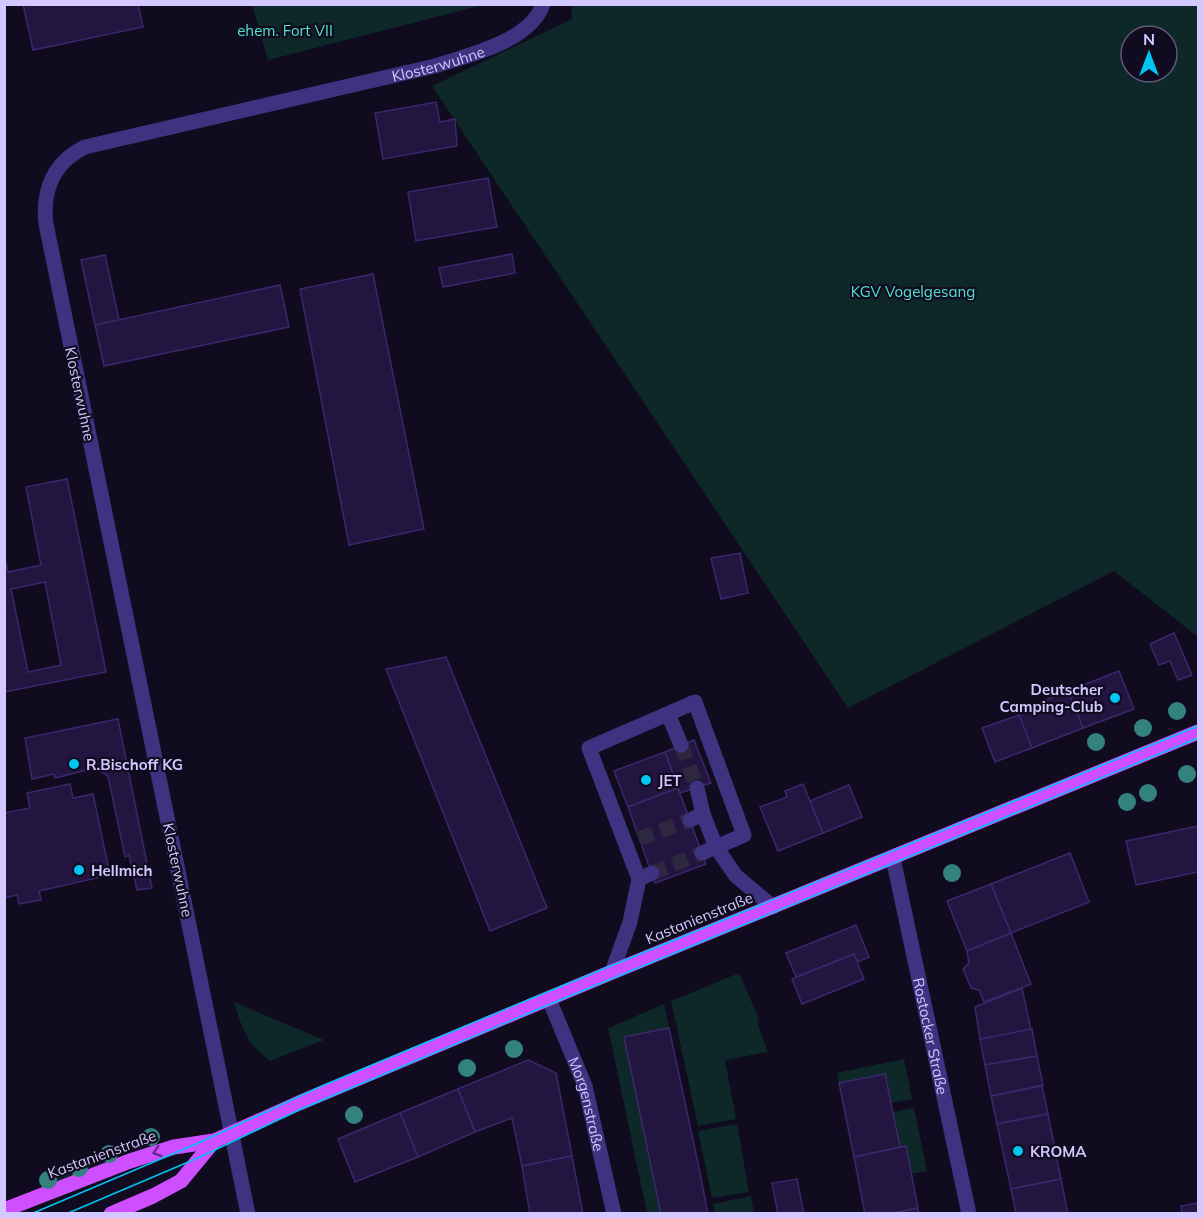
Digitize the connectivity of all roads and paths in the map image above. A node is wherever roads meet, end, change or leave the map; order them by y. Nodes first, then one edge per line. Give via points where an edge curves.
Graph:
1 (543, 4) edge
2 (668, 714) junction
3 (1198, 732) edge
4 (681, 746) tunnel mouth
5 (696, 788) tunnel mouth
6 (709, 850) junction
7 (893, 858) junction
8 (773, 907) junction
9 (612, 972) junction
10 (549, 999) junction
11 (231, 1134) junction
12 (214, 1141) junction
13 (4, 1210) edge
14 (111, 1214) edge
15 (248, 1214) edge
16 (614, 1214) edge
17 (969, 1214) edge

1 - 11 street, Klosterwuhne via 534,21 515,35 435,66 85,147 64,160 47,189 46,224
2 - 4 street
2 - 6 street via 695,702 744,835
2 - 9 street via 589,748 646,876
3 - 7 main road, Kastanienstraße
5 - 6 street via 697,817
6 - 8 street
7 - 8 main road, Kastanienstraße
7 - 17 street, Rostocker Straße
8 - 9 main road, Kastanienstraße
9 - 10 main road, Kastanienstraße
10 - 11 main road, Kastanienstraße
10 - 16 street, Morgenstraße via 585,1086
11 - 12 main road, Kastanienstraße
11 - 15 street, Klosterwuhne
12 -> 13 main road, Kastanienstraße via 174,1147 130,1161
12 - 14 main road, Kastanienstraße via 181,1181

